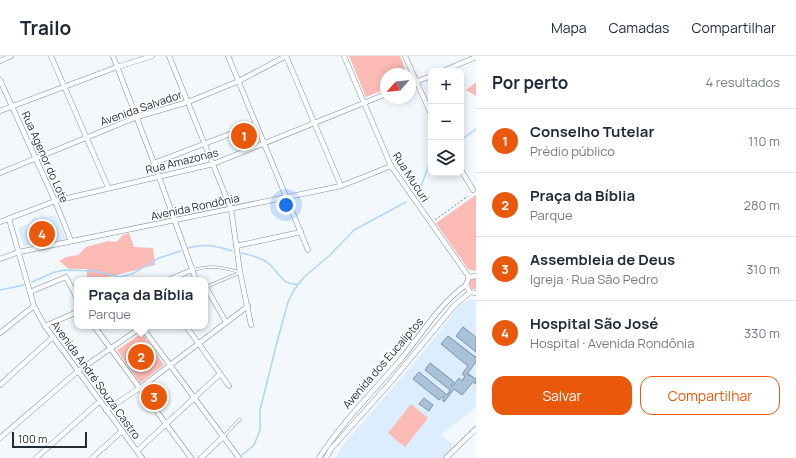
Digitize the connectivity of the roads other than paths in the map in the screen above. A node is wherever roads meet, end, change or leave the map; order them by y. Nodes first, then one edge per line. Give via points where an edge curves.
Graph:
1 (11, 56) edge
2 (51, 56) edge
3 (113, 56) edge
4 (152, 56) edge
5 (170, 56) edge
6 (228, 56) edge
7 (286, 56) edge
8 (344, 56) edge
9 (405, 56) edge
10 (473, 57) edge
11 (0, 61) edge
12 (117, 67) junction
13 (410, 68) edge
14 (449, 68) edge
15 (428, 77) edge
16 (0, 80) edge
17 (239, 81) junction
18 (416, 82) joint
19 (65, 87) junction
20 (380, 96) edge
21 (188, 102) junction
22 (364, 103) junction
23 (12, 106) junction
24 (428, 108) edge
25 (0, 111) edge
26 (137, 117) junction
27 (314, 123) junction
28 (256, 124) junction
29 (87, 137) junction
30 (205, 144) junction
31 (264, 144) junction
32 (36, 159) junction
33 (154, 163) junction
34 (213, 164) junction
35 (391, 166) junction
36 (0, 173) edge
37 (464, 175) edge
38 (159, 177) junction
39 (342, 186) junction
40 (108, 187) junction
41 (473, 190) dead end
42 (287, 196) junction
43 (55, 200) junction
44 (231, 209) junction
45 (9, 219) junction
46 (174, 220) junction
47 (0, 222) edge
48 (301, 232) junction
49 (71, 241) junction
50 (236, 246) junction
51 (308, 250) dead end
52 (19, 252) junction
53 (0, 259) edge
54 (192, 270) junction
55 (240, 272) junction
56 (476, 276) edge
57 (175, 277) edge
58 (195, 277) edge
59 (469, 277) junction
60 (466, 285) junction
61 (208, 286) edge
62 (208, 290) edge
63 (30, 292) junction
64 (74, 292) edge
65 (470, 292) junction
66 (476, 293) edge
67 (34, 306) junction
68 (248, 306) junction
69 (74, 313) edge
70 (226, 322) junction
71 (251, 325) dead end
72 (45, 326) junction
73 (96, 329) edge
74 (138, 329) edge
75 (144, 329) edge
76 (188, 329) edge
77 (0, 333) edge
78 (54, 337) junction
79 (198, 342) junction
80 (110, 348) junction
81 (169, 365) junction
82 (78, 370) junction
83 (220, 374) junction
84 (0, 385) edge
85 (229, 386) dead end
86 (140, 388) junction
87 (194, 399) junction
88 (100, 401) junction
89 (106, 410) junction
90 (240, 419) dead end
91 (166, 425) junction
92 (476, 429) edge
93 (122, 431) junction
94 (0, 438) edge
95 (222, 438) junction
96 (137, 451) junction
97 (36, 458) edge
98 (92, 458) edge
99 (142, 458) edge
100 (190, 458) edge
101 (201, 458) edge
102 (239, 458) edge
103 (319, 458) edge
104 (326, 458) edge
105 (446, 458) edge

1 - 11 street
2 - 19 street
3 - 12 street
4 - 12 street
5 - 21 street
6 - 17 street
7 - 17 street, Avenida Salvador
7 - 27 street
8 - 22 street, Rua Mucuri
9 - 13 street
10 - 14 street
12 - 19 street
12 - 26 street
15 - 18 street
16 - 23 street, Rua Agenor do Lote
17 - 21 street, Avenida Salvador
17 - 28 street
18 - 24 street
19 - 23 street
19 - 29 street
20 - 22 street, Rua Amazonas
21 - 26 street, Avenida Salvador
21 - 30 street
22 - 27 street, Rua Amazonas
22 - 35 street, Rua Mucuri
23 - 25 street
23 - 32 street, Rua Agenor do Lote
26 - 29 street, Avenida Salvador
26 - 33 street
27 - 31 street, Rua Amazonas
27 - 39 street
28 - 30 street
28 - 31 street
29 - 32 street, Avenida Salvador
29 - 40 street
30 - 33 street
30 - 34 street
31 - 34 street, Rua Amazonas
31 - 42 street
32 - 36 street, Avenida Salvador
32 - 43 street, Rua Agenor do Lote
33 - 38 street
34 - 38 street, Rua Amazonas
34 - 44 street
35 - 39 street, Avenida Rondônia
35 - 59 street, Rua Mucuri
37 - 41 street
38 - 40 street, Rua Amazonas
38 - 46 street
39 - 42 street, Avenida Rondônia
40 - 43 street, Rua Amazonas
42 - 44 street, Avenida Rondônia
42 - 48 street
43 - 45 street, Rua Amazonas
43 - 49 street, Rua Agenor do Lote
44 - 46 street, Avenida Rondônia
44 - 50 street
45 - 47 street, Rua Amazonas
45 - 52 street, Avenida André Souza Castro
46 - 49 street, Avenida Rondônia
46 - 54 street
48 - 50 street
48 - 51 street
49 - 52 street, Avenida Rondônia
50 - 55 street
52 - 53 street, Avenida Rondônia
52 - 63 street, Avenida André Souza Castro
54 - 55 lane via 216,266
54 - 57 street
54 - 58 street
55 - 61 lane
55 - 68 street
56 - 59 street
59 - 60 street
60 - 65 street
60 - 103 street, Avenida dos Eucaliptos via 444,304 402,358 336,432
62 - 70 street
63 - 64 street via 66,277
63 - 67 street, Avenida André Souza Castro
65 - 66 street
65 - 104 street, Avenida dos Eucaliptos via 454,306
67 - 72 street, Avenida André Souza Castro
67 - 77 street
68 - 70 street
68 - 71 street
69 - 72 street
70 - 79 street
72 - 78 street, Avenida André Souza Castro
73 - 80 street
74 - 80 street
75 - 81 street
76 - 79 street
78 - 82 street, Avenida André Souza Castro
78 - 84 street
79 - 81 street
79 - 83 street
80 - 82 street
80 - 86 street
81 - 86 street
81 - 87 street
82 - 88 street, Avenida André Souza Castro
82 - 94 street
83 - 85 street
83 - 87 street
86 - 89 street
86 - 91 street
87 - 91 street
87 - 95 street
88 - 89 street, Avenida André Souza Castro
88 - 97 street
89 - 93 street, Avenida André Souza Castro
90 - 95 lane
91 - 96 street
91 - 100 street
92 - 105 street
93 - 96 street, Avenida André Souza Castro
93 - 98 street
95 - 101 street
95 - 102 street
96 - 99 street, Avenida André Souza Castro

